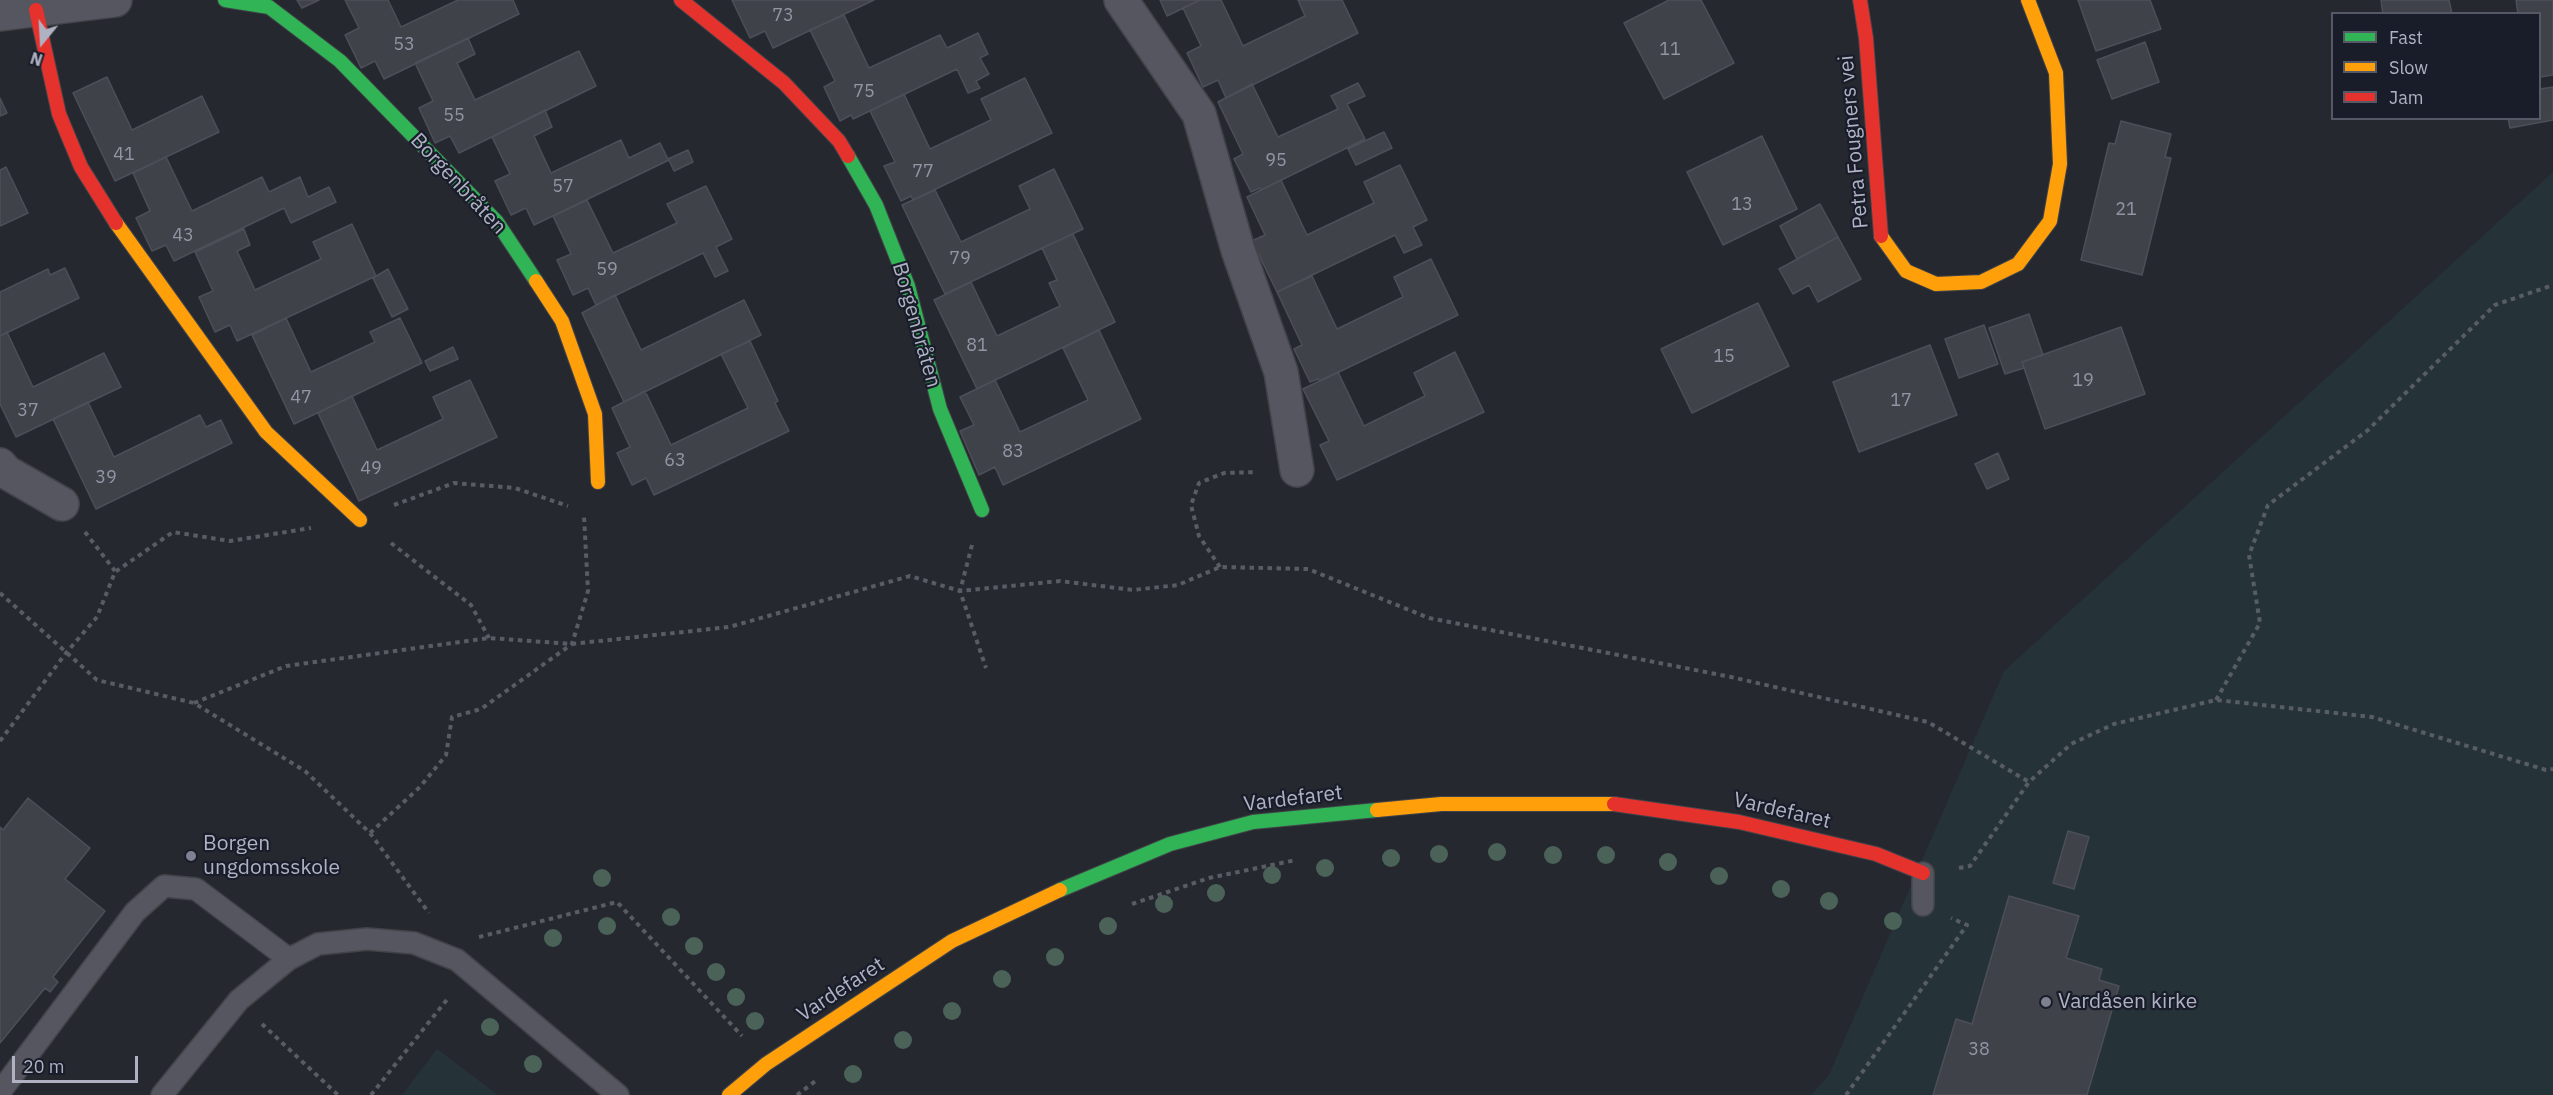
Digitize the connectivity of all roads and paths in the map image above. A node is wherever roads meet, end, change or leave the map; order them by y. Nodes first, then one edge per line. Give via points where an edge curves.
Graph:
1 (115, 0) edge
2 (225, 0) edge
3 (681, 0) edge
4 (1121, 0) edge
5 (1860, 0) edge
6 (2028, 0) edge
7 (81, 1) edge
8 (36, 10) junction
9 (0, 14) edge
10 (2553, 285) edge
11 (0, 465) edge
12 (1297, 470) joint
13 (598, 482) joint
14 (62, 504) joint
15 (982, 510) joint
16 (585, 511) junction
17 (360, 520) junction
18 (1220, 567) junction
19 (116, 572) junction
20 (960, 591) junction
21 (0, 593) edge
22 (489, 638) junction
23 (572, 644) junction
24 (66, 653) junction
25 (986, 668) dead end
26 (2216, 700) junction
27 (194, 703) junction
28 (0, 741) edge
29 (2553, 769) edge
30 (2029, 783) junction
31 (370, 833) junction
32 (1297, 859) dead end
33 (1923, 873) junction
34 (1130, 905) dead end
35 (1923, 905) joint
36 (470, 936) dead end
37 (289, 959) junction
38 (463, 965) junction
39 (239, 1000) junction
40 (766, 1064) junction
41 (826, 1074) dead end
42 (0, 1092) edge
43 (162, 1095) edge
44 (338, 1095) edge
45 (371, 1095) edge
46 (618, 1095) edge
47 (729, 1095) edge
48 (797, 1095) edge
49 (1846, 1095) edge

1 - 7 street
2 - 13 street, Borgenbråten via 269,7 340,61 497,222 562,321 595,414
3 - 15 street, Borgenbråten via 784,84 839,141 876,205 908,286 940,410
4 - 12 street via 1199,114 1239,250 1281,372
5 - 6 street, Petra Fougners vei via 1881,235 1906,271 1936,284 1981,282 2018,264 2050,221 2060,164 2056,73
7 - 8 street
8 - 9 street
8 - 17 street via 59,114 100,201 266,432
10 - 26 path via 2494,305 2368,430 2268,505 2249,555 2260,623
11 - 14 street
12 - 18 path via 1224,473 1198,483 1191,505 1199,536
13 - 16 path
14 - 19 path
15 - 20 path
16 - 17 path via 515,488 454,483 410,497
16 - 23 path via 588,591
17 - 19 path via 230,541 172,531
17 - 22 path via 471,605
18 - 20 path via 1178,585 1133,590 1060,581
18 - 30 path via 1308,569 1429,618 1731,677 1928,722
19 - 24 path via 97,617
20 - 23 path via 910,576 729,627
20 - 25 path
21 - 24 path
22 - 23 path
22 - 27 path via 286,666
23 - 31 path via 481,709 452,717 446,755 420,787
24 - 27 path via 97,680
24 - 28 path
26 - 29 path via 2372,717
26 - 30 path via 2114,724 2071,744
27 - 31 path via 305,771
30 - 33 path via 1970,866
31 - 38 path via 444,932
32 - 34 path via 1209,878
33 - 35 lane
33 - 40 street, Vardefaret via 1876,854 1739,822 1617,804 1441,804 1252,822 1160,848 952,941
35 - 49 path via 1967,925
36 - 40 path via 479,937 617,902
37 - 38 lane via 318,945 367,939 414,943
37 - 39 lane
37 - 42 lane via 196,889 164,885 135,912
38 - 45 path
38 - 46 lane
39 - 43 lane
39 - 44 path
40 - 47 street, Vardefaret
41 - 48 path

